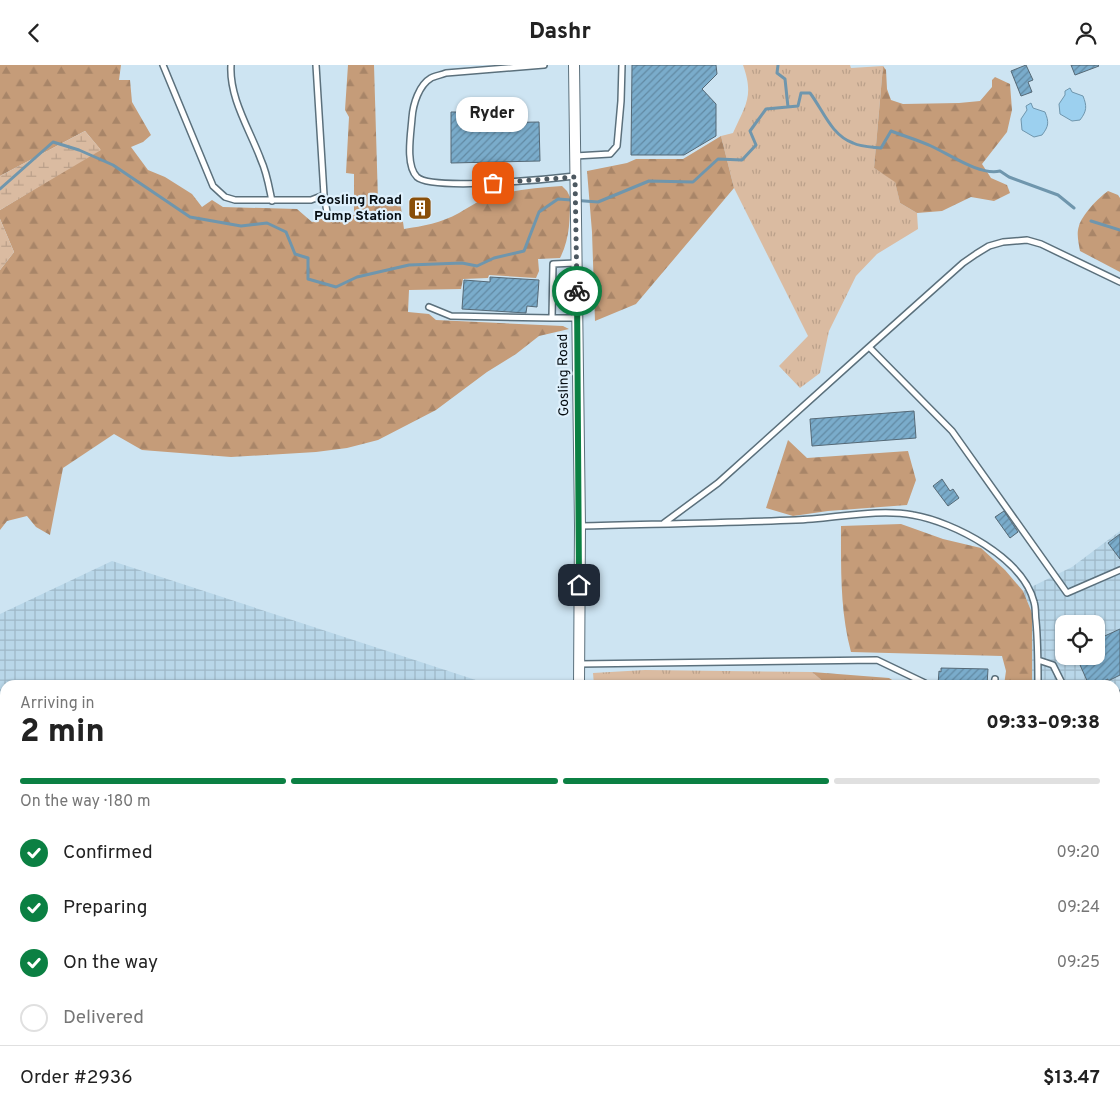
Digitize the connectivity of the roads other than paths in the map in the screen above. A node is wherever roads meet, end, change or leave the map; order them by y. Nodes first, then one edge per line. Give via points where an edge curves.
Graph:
1 (163, 65) edge
2 (231, 65) edge
3 (316, 65) edge
4 (544, 65) edge
5 (574, 65) edge
6 (622, 65) edge
7 (575, 156) junction
8 (575, 177) junction
9 (324, 195) junction
10 (272, 201) junction
11 (328, 212) dead end
12 (577, 263) junction
13 (1120, 282) edge
14 (429, 307) dead end
15 (552, 318) junction
16 (577, 318) junction
17 (870, 347) junction
18 (664, 523) junction
19 (580, 526) junction
20 (1120, 570) edge
21 (1038, 660) junction
22 (578, 663) junction
23 (579, 680) edge
24 (919, 680) edge
25 (1038, 680) edge
26 (1060, 680) edge

1 - 10 lane via 213,187 225,197 235,200
2 - 10 lane via 232,85 262,162
3 - 9 lane
4 - 8 lane via 446,73 430,79 419,91 412,111 411,167 417,177 427,182 493,183
5 - 7 street, Gosling Road
6 - 7 lane via 617,146 610,154
7 - 8 street, Gosling Road
8 - 12 street, Gosling Road
9 - 10 lane via 311,200
9 - 11 lane
12 - 15 lane via 552,264
12 - 16 street, Gosling Road
13 - 17 lane via 1040,244 1027,240 1003,242 963,263
14 - 15 lane via 452,316
15 - 16 lane
16 - 19 street, Gosling Road
17 - 18 lane via 718,483
17 - 20 lane via 952,431 1067,593
18 - 19 lane
18 - 21 lane via 798,520 893,513 955,527 996,553 1028,587 1034,602
19 - 22 street, Gosling Road
21 - 25 lane
21 - 26 lane via 1053,665
22 - 23 street, Gosling Road
22 - 24 lane via 877,660

